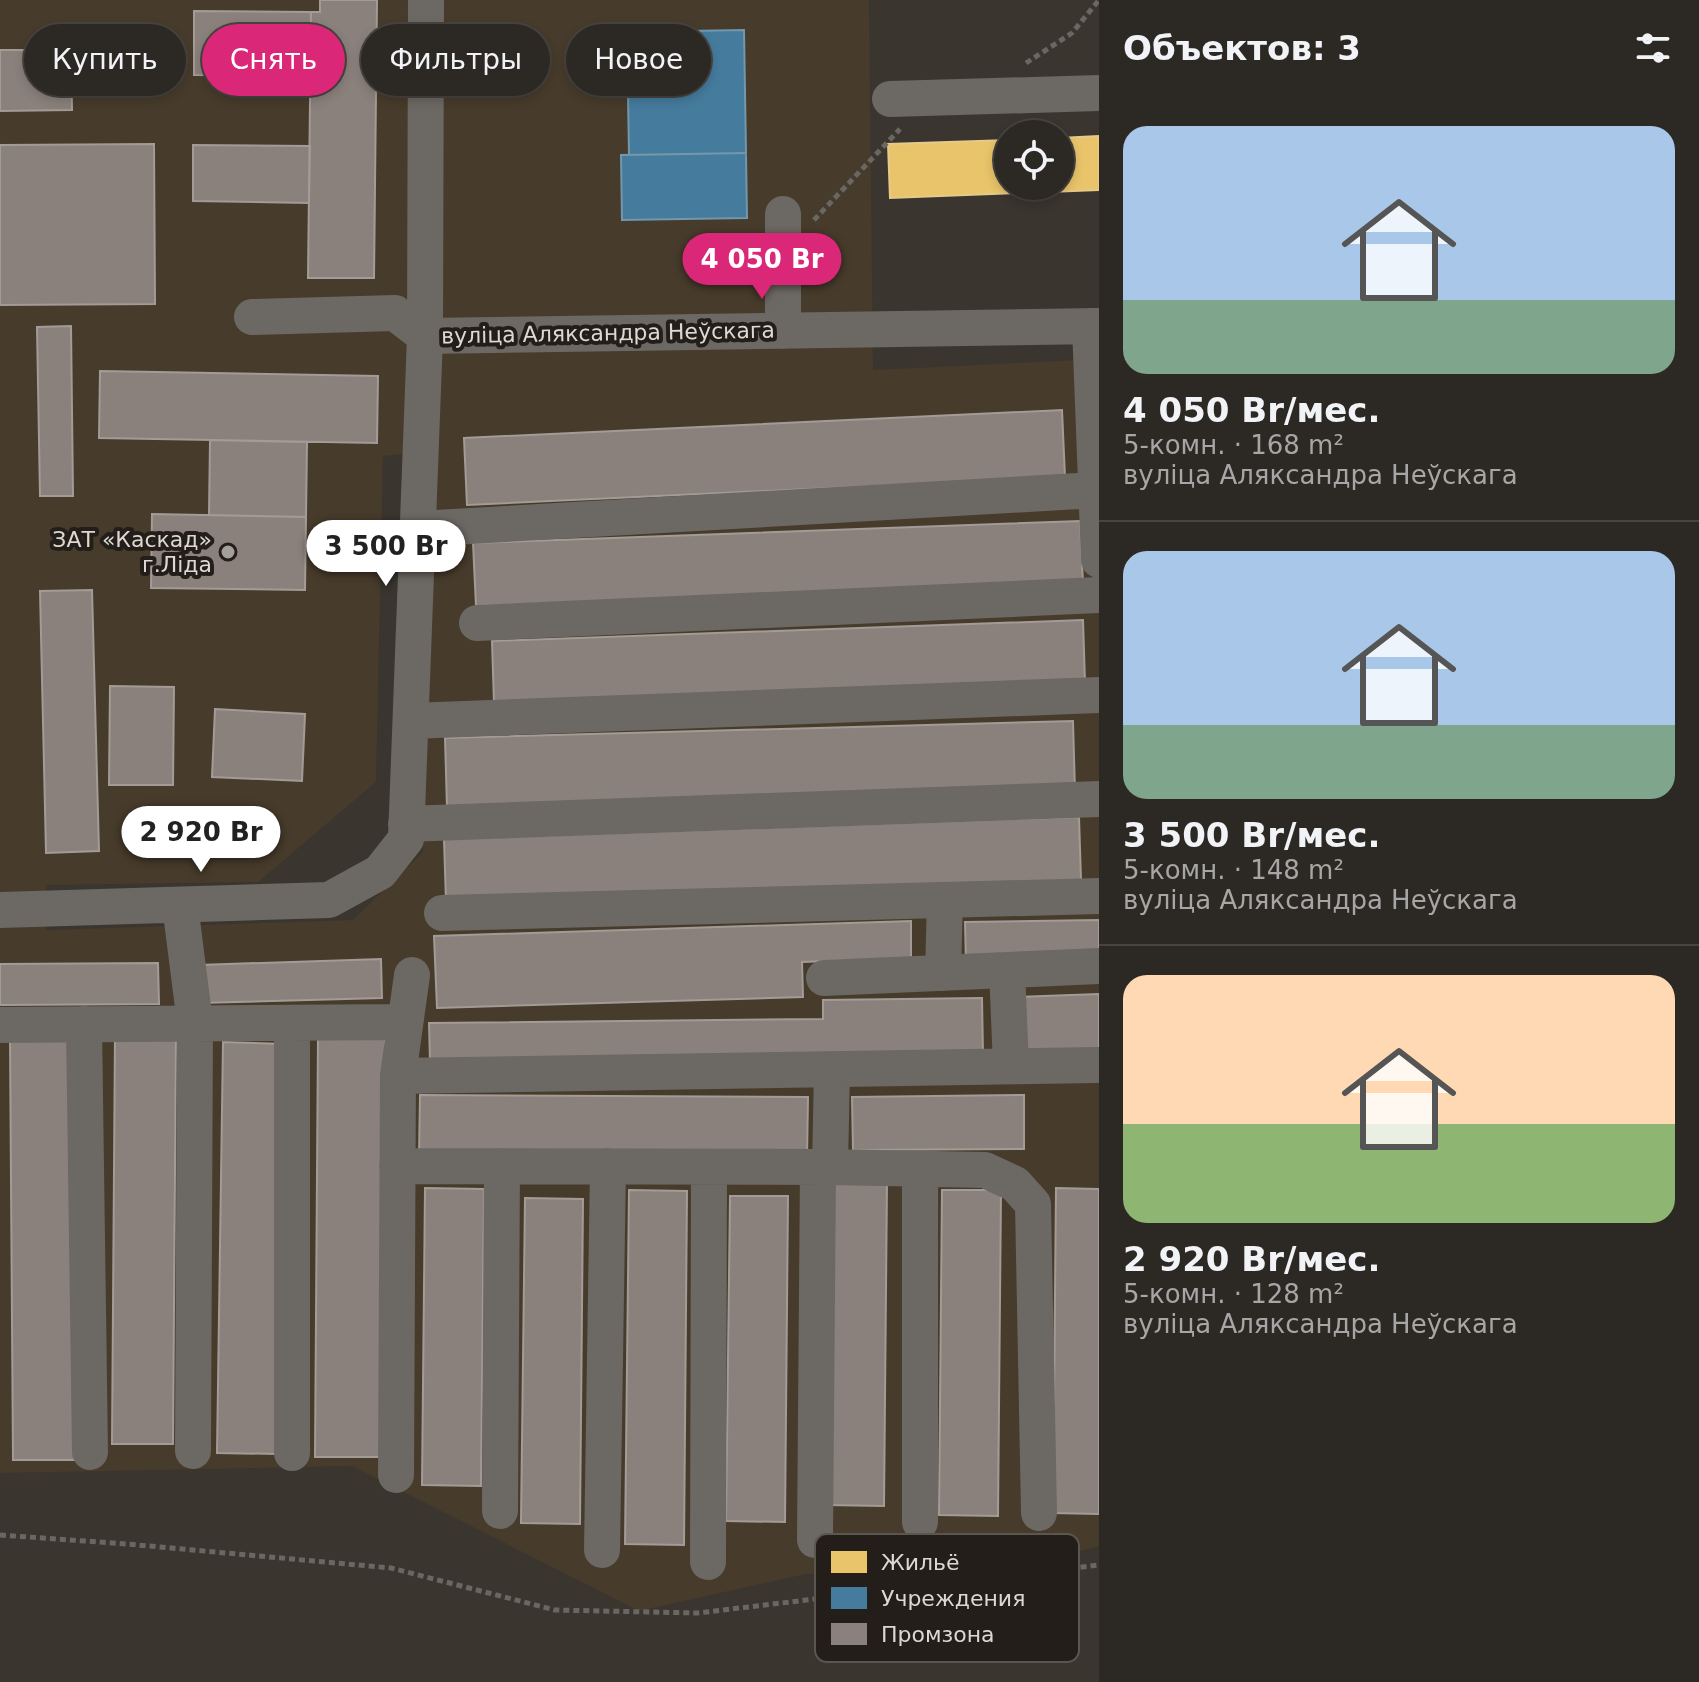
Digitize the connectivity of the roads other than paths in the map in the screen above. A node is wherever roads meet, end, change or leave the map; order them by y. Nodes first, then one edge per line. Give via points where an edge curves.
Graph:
1 (426, 0) edge
2 (1099, 93) edge
3 (890, 99) dead end
4 (783, 214) dead end
5 (252, 317) dead end
6 (1094, 326) edge
7 (783, 331) junction
8 (425, 336) junction
9 (1096, 490) junction
10 (418, 529) junction
11 (1099, 560) edge
12 (1099, 595) edge
13 (477, 623) dead end
14 (1099, 695) edge
15 (411, 721) junction
16 (1099, 799) edge
17 (406, 824) junction
18 (1099, 896) edge
19 (945, 900) junction
20 (180, 905) junction
21 (0, 910) edge
22 (442, 913) dead end
23 (1099, 966) edge
24 (1007, 970) junction
25 (943, 973) junction
26 (412, 975) dead end
27 (824, 978) dead end
28 (405, 1022) junction
29 (195, 1023) junction
30 (292, 1023) junction
31 (84, 1024) junction
32 (0, 1025) edge
33 (1099, 1065) edge
34 (1011, 1066) junction
35 (832, 1069) junction
36 (398, 1076) junction
37 (397, 1166) junction
38 (502, 1166) junction
39 (608, 1166) junction
40 (709, 1167) junction
41 (824, 1167) junction
42 (920, 1169) junction
43 (193, 1451) dead end
44 (90, 1452) dead end
45 (292, 1453) dead end
46 (396, 1475) dead end
47 (500, 1511) dead end
48 (1039, 1513) dead end
49 (920, 1522) dead end
50 (815, 1534) edge
51 (602, 1550) dead end
52 (708, 1562) dead end

1 - 8 street
2 - 3 street
4 - 7 street
5 - 8 street via 395,313
6 - 7 street, вуліца Аляксандра Неўскага
6 - 9 street
7 - 8 street, вуліца Аляксандра Неўскага
8 - 10 street, вуліца Аляксандра Неўскага
9 - 10 street
9 - 11 street
10 - 15 street, вуліца Аляксандра Неўскага
12 - 13 street
14 - 15 street
15 - 17 street, вуліца Аляксандра Неўскага
16 - 17 street
17 - 20 street, вуліца Аляксандра Неўскага via 406,839 380,872 329,900
18 - 19 street
19 - 22 street
19 - 25 street
20 - 21 street, вуліца Аляксандра Неўскага
20 - 29 street
23 - 24 street
24 - 25 street
24 - 34 street
25 - 27 street
26 - 28 street
28 - 30 street
28 - 36 street
29 - 30 street
29 - 31 street
29 - 43 street
30 - 45 street
31 - 32 street
31 - 44 street
33 - 34 street
34 - 35 street
35 - 36 street
35 - 41 street
36 - 37 street
37 - 38 street
37 - 46 street
38 - 39 street
38 - 47 street
39 - 40 street
39 - 51 street
40 - 41 street
40 - 52 street
41 - 42 street
41 - 50 street
42 - 48 street via 985,1170 1015,1184 1033,1204
42 - 49 street

